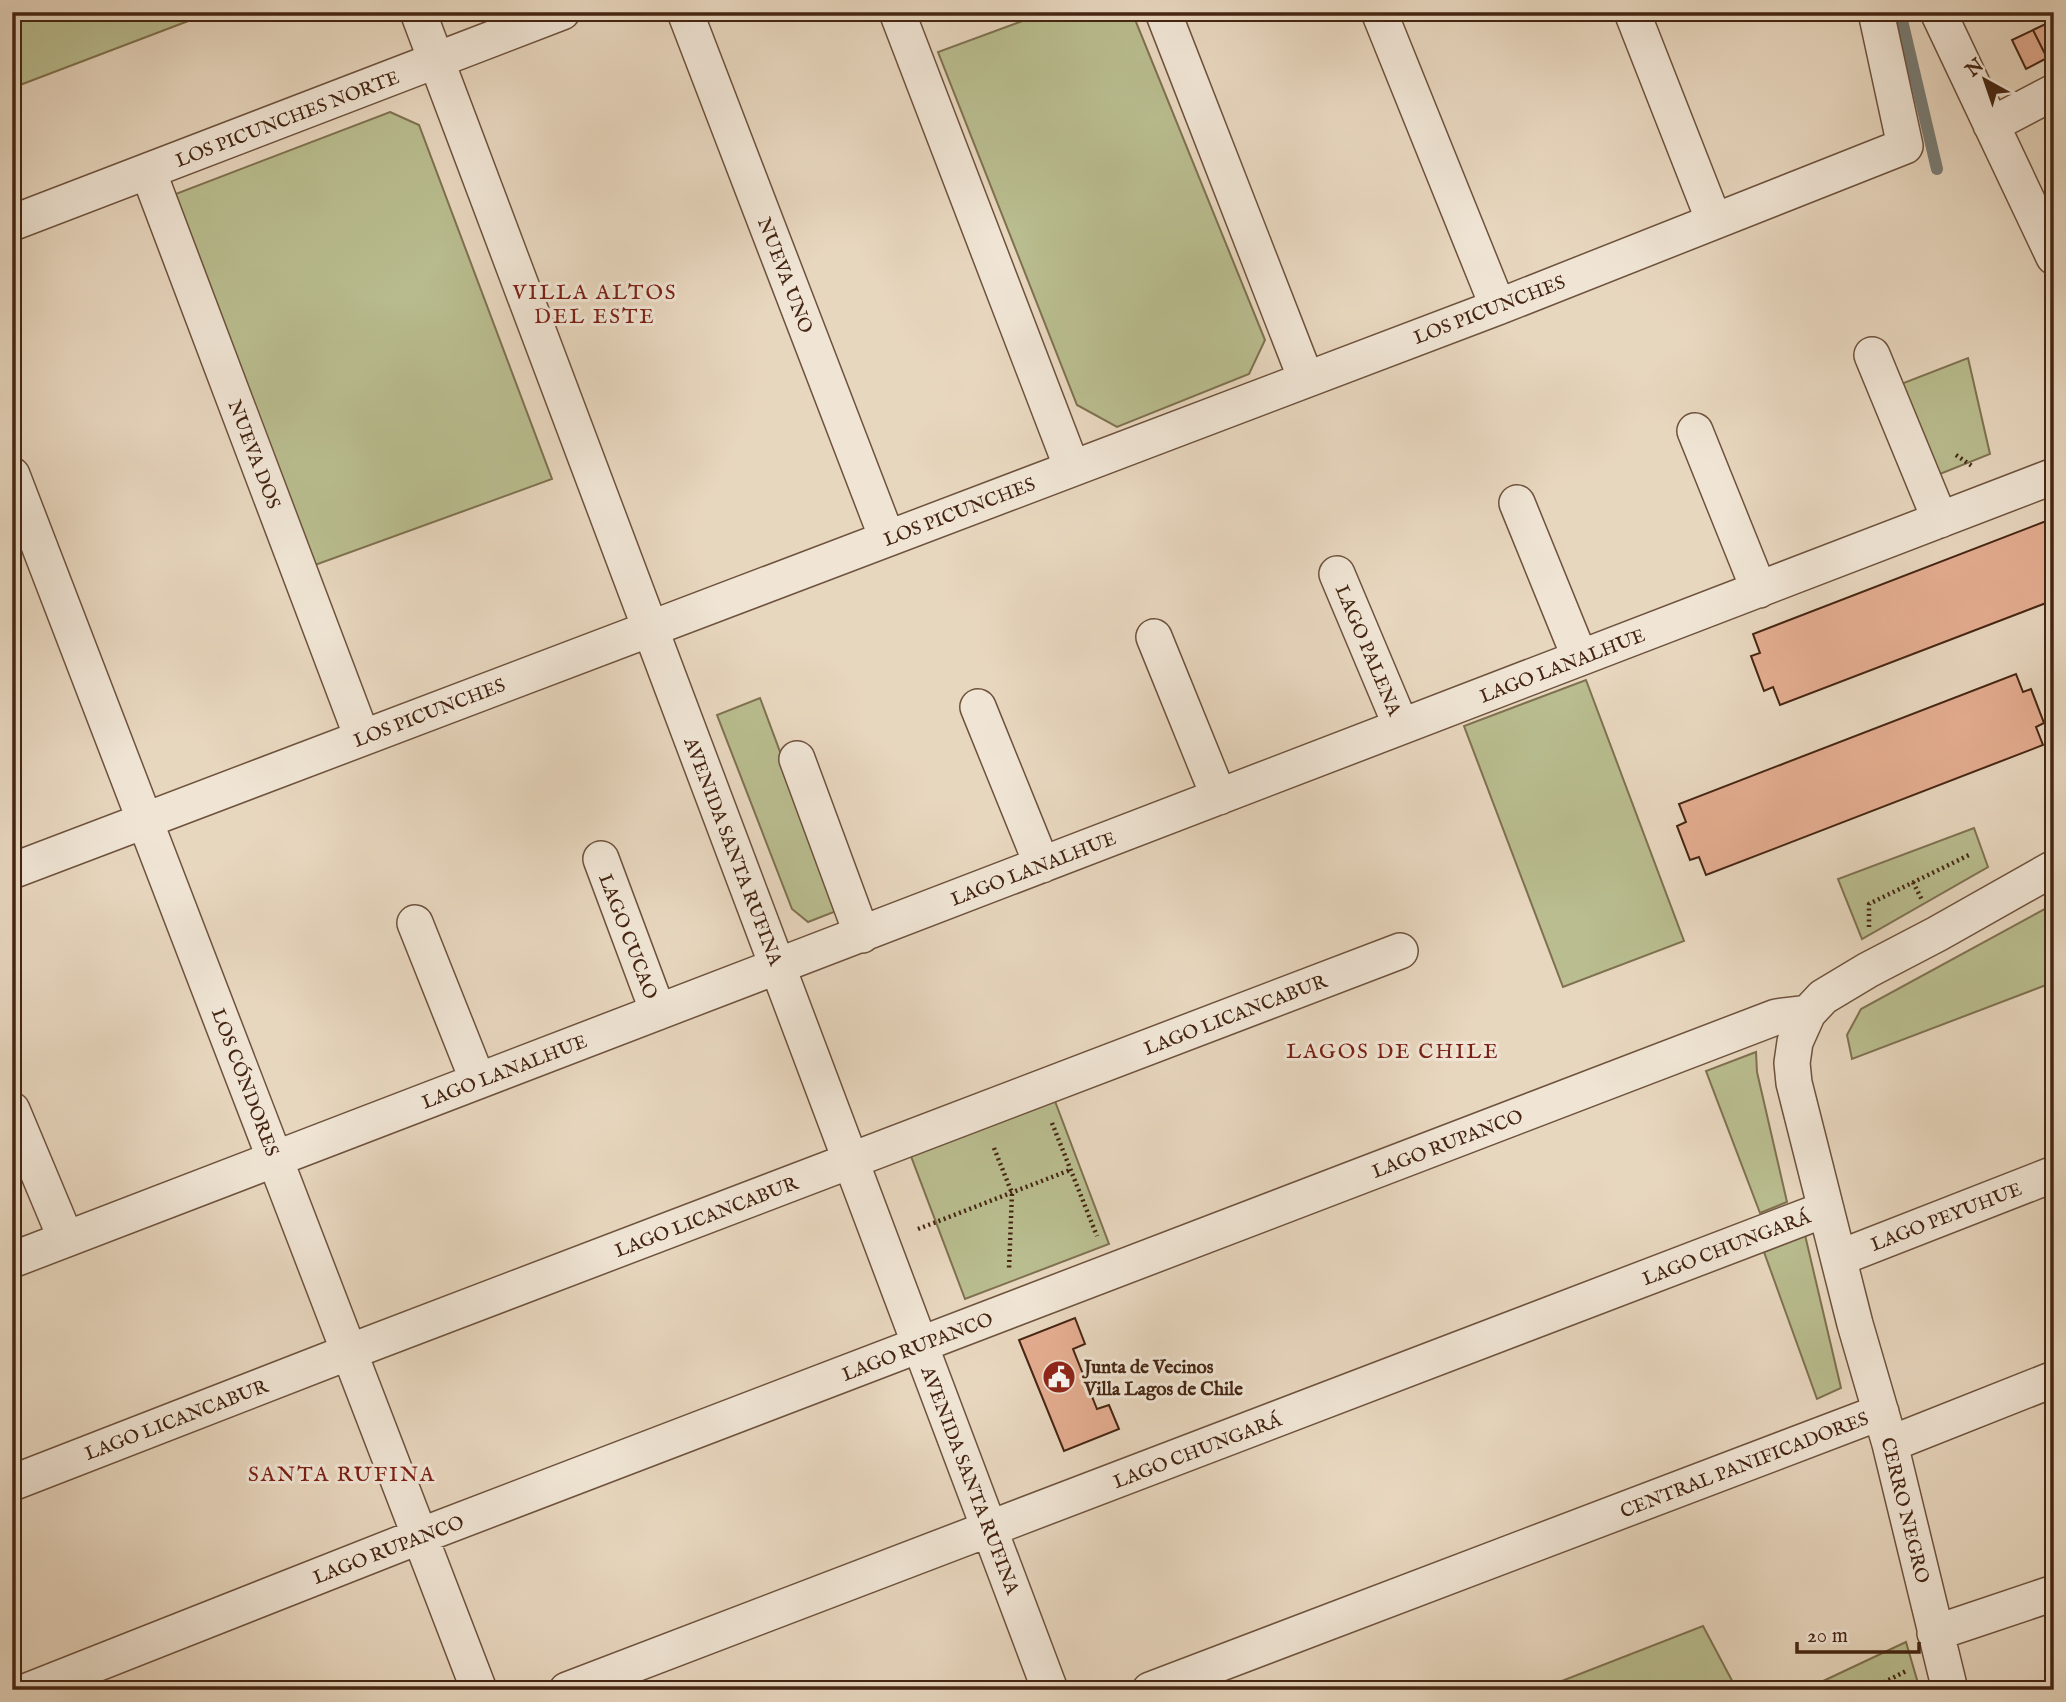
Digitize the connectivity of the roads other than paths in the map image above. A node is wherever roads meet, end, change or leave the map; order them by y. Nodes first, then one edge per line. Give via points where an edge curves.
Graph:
1 (418, 12) edge
2 (562, 12) edge
3 (685, 12) edge
4 (897, 12) edge
5 (1163, 12) edge
6 (1379, 12) edge
7 (1632, 12) edge
8 (1876, 12) edge
9 (1938, 12) edge
10 (437, 60) junction
11 (2054, 92) edge
12 (1991, 125) junction
13 (148, 171) junction
14 (1714, 221) junction
15 (12, 223) edge
16 (2054, 257) edge
17 (1498, 307) junction
18 (1872, 355) dead end
19 (1307, 379) junction
20 (1695, 431) dead end
21 (1072, 468) junction
22 (12, 474) edge
23 (2054, 476) edge
24 (1517, 503) dead end
25 (1940, 520) junction
26 (887, 538) junction
27 (1337, 574) dead end
28 (1759, 590) junction
29 (650, 628) junction
30 (1153, 637) dead end
31 (1580, 658) junction
32 (978, 707) dead end
33 (1401, 726) junction
34 (362, 737) junction
35 (797, 759) dead end
36 (1219, 797) junction
37 (145, 820) junction
38 (601, 859) dead end
39 (1042, 865) junction
40 (2054, 869) edge
41 (12, 871) edge
42 (415, 923) dead end
43 (862, 935) junction
44 (1400, 951) dead end
45 (777, 966) junction
46 (658, 1012) junction
47 (1808, 1013) junction
48 (478, 1081) junction
49 (12, 1110) edge
50 (275, 1159) junction
51 (850, 1160) junction
52 (2054, 1174) edge
53 (1826, 1209) junction
54 (66, 1239) junction
55 (1839, 1258) junction
56 (12, 1260) edge
57 (920, 1345) junction
58 (349, 1352) junction
59 (2054, 1379) edge
60 (1885, 1428) junction
61 (12, 1483) edge
62 (989, 1529) junction
63 (420, 1536) junction
64 (2054, 1593) edge
65 (1936, 1633) junction
66 (30, 1690) edge
67 (479, 1690) edge
68 (567, 1690) edge
69 (1050, 1690) edge
70 (1150, 1690) edge
71 (1950, 1690) edge

1 - 10 street, AVENIDA SANTA RUFINA
2 - 10 street, LOS PICUNCHES NORTE
3 - 26 street, NUEVA UNO
4 - 21 street
5 - 19 street
6 - 17 street
7 - 14 street
8 - 14 street, LOS PICUNCHES via 1905,146
9 - 12 street
10 - 13 street, LOS PICUNCHES NORTE
10 - 29 street, AVENIDA SANTA RUFINA
11 - 12 street
12 - 16 street
13 - 15 street, LOS PICUNCHES NORTE
13 - 34 street, NUEVA DOS
14 - 17 street, LOS PICUNCHES
17 - 19 street, LOS PICUNCHES
18 - 25 street
19 - 21 street, LOS PICUNCHES
20 - 28 street
21 - 26 street, LOS PICUNCHES
22 - 37 street, LOS CÓNDORES
23 - 25 street, LAGO LANALHUE
24 - 31 street
25 - 28 street, LAGO LANALHUE
26 - 29 street, LOS PICUNCHES
27 - 33 street, LAGO PALENA
28 - 31 street, LAGO LANALHUE
29 - 34 street, LOS PICUNCHES
29 - 45 street, AVENIDA SANTA RUFINA
30 - 36 street
31 - 33 street, LAGO LANALHUE
32 - 39 street
33 - 36 street, LAGO LANALHUE
34 - 37 street, LOS PICUNCHES
35 - 43 street
36 - 39 street, LAGO LANALHUE
37 - 41 street, LOS PICUNCHES
37 - 50 street, LOS CÓNDORES
38 - 46 street, LAGO CUCAO
39 - 43 street, LAGO LANALHUE
40 - 47 street, CENTRAL PANIFICADORES via 1868,970 1823,997
42 - 48 street
43 - 45 street, LAGO LANALHUE
44 - 51 street, LAGO LICANCABUR
45 - 46 street, LAGO LANALHUE
45 - 51 street, AVENIDA SANTA RUFINA
46 - 48 street, LAGO LANALHUE
47 - 53 street, CENTRAL PANIFICADORES via 1795,1042 1792,1063
47 - 57 street, LAGO RUPANCO via 1776,1017
48 - 50 street, LAGO LANALHUE
49 - 54 street
50 - 54 street, LAGO LANALHUE
50 - 58 street, LOS CÓNDORES
51 - 57 street, AVENIDA SANTA RUFINA
51 - 58 street, LAGO LICANCABUR
52 - 55 street, LAGO PEYUHUE
53 - 55 street, CENTRAL PANIFICADORES
53 - 62 street, LAGO CHUNGARÁ
54 - 56 street, LAGO LANALHUE
55 - 60 street, CENTRAL PANIFICADORES
57 - 62 street, AVENIDA SANTA RUFINA
57 - 63 street, LAGO RUPANCO
58 - 61 street, LAGO LICANCABUR
58 - 63 street, LOS CÓNDORES
59 - 60 street
60 - 65 street, CERRO NEGRO
60 - 70 street, CENTRAL PANIFICADORES
62 - 68 street, LAGO CHUNGARÁ
62 - 69 street, AVENIDA SANTA RUFINA
63 - 66 street, LAGO RUPANCO
63 - 67 street, LOS CÓNDORES
64 - 65 street
65 - 71 street, CERRO NEGRO

